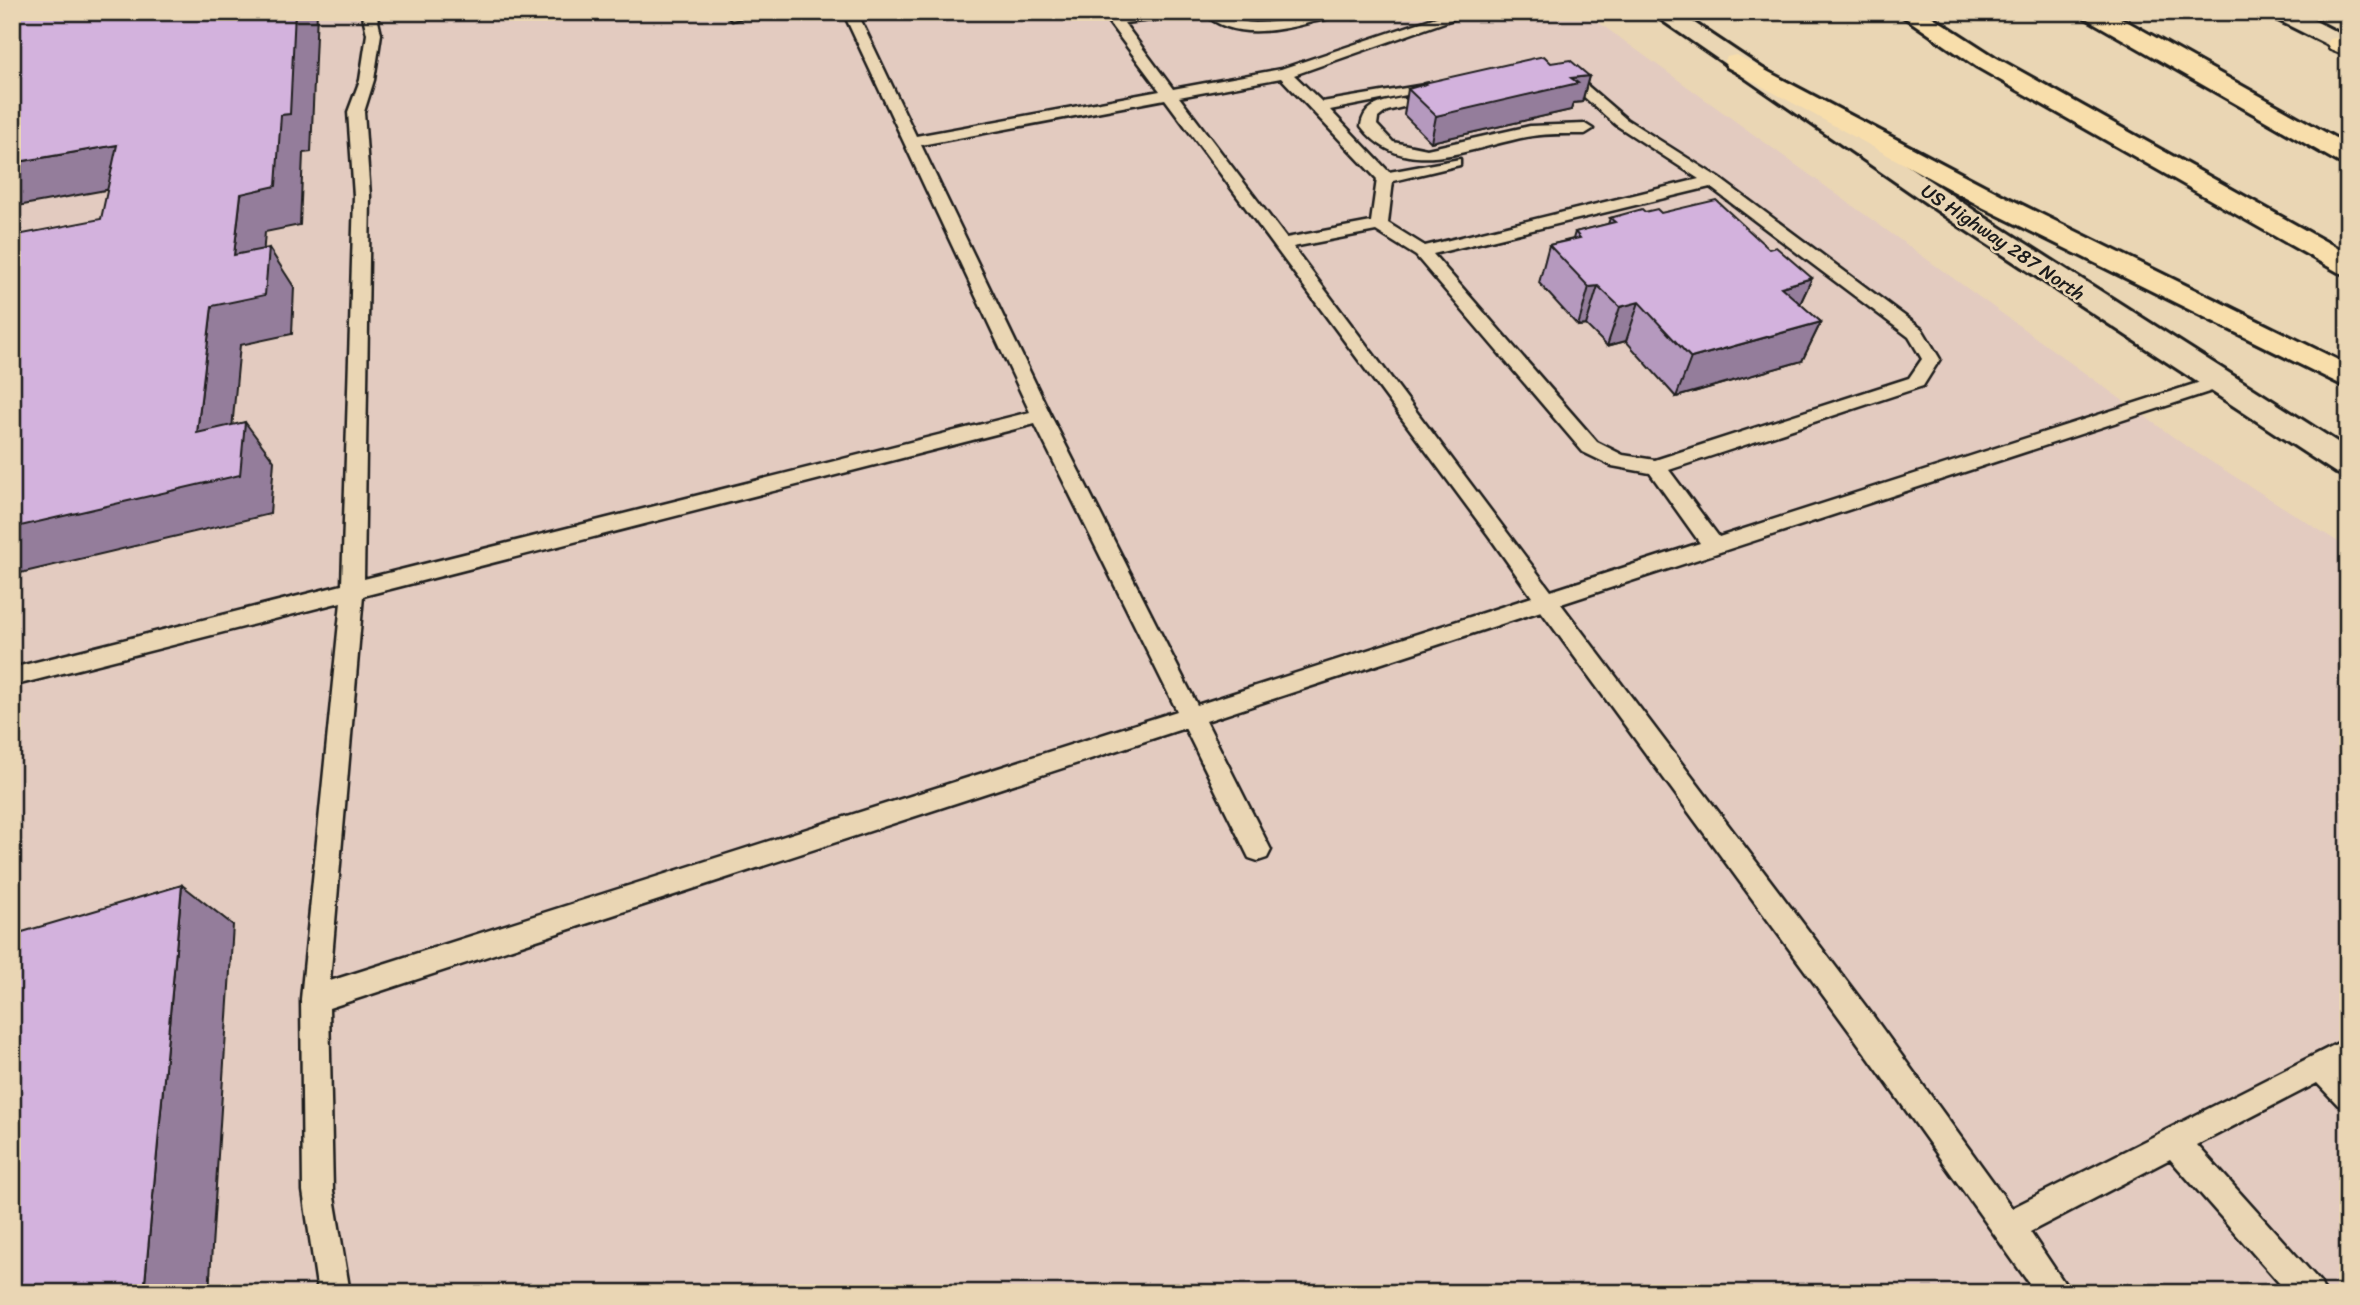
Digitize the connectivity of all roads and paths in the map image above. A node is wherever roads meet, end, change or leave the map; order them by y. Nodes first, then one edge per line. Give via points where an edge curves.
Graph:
1 (369, 12) edge
2 (730, 12) edge
3 (754, 12) edge
4 (850, 12) edge
5 (1190, 12) edge
6 (1210, 12) edge
7 (1336, 12) edge
8 (1466, 12) edge
9 (1662, 12) edge
10 (1909, 12) edge
11 (2092, 12) edge
12 (2280, 12) edge
13 (1112, 16) edge
14 (2345, 47) edge
15 (1736, 62) junction
16 (1546, 70) edge
17 (1284, 73) junction
18 (1167, 93) junction
19 (1319, 107) junction
20 (1621, 122) junction
21 (1585, 129) junction
22 (914, 141) junction
23 (2348, 156) edge
24 (1385, 178) junction
25 (1713, 181) junction
26 (1379, 225) junction
27 (1283, 244) junction
28 (1422, 252) junction
29 (2348, 266) edge
30 (2348, 378) edge
31 (2217, 383) junction
32 (1041, 416) junction
33 (2348, 466) edge
34 (1656, 467) junction
35 (1713, 545) junction
36 (352, 589) junction
37 (1546, 600) junction
38 (12, 677) edge
39 (1193, 718) junction
40 (1258, 850) dead end
41 (315, 999) junction
42 (2348, 1052) edge
43 (2320, 1066) junction
44 (2348, 1095) edge
45 (2174, 1141) junction
46 (2010, 1226) junction
47 (334, 1293) edge
48 (2055, 1293) edge
49 (2309, 1293) edge

1 - 36 lane via 374,34 368,80 356,112 362,196
2 - 3 lane via 732,16
4 - 22 lane via 887,95
5 - 13 lane
6 - 7 lane via 1220,21 1250,27 1279,26
8 - 17 lane
9 - 15 main road, US Highway 287 North
10 - 29 highway via 1986,62
11 - 23 highway
12 - 14 main road
13 - 18 lane
15 - 30 highway via 1994,202
15 - 31 main road, US Highway 287 North
16 - 20 lane via 1559,68
17 - 18 lane
17 - 19 lane
18 - 22 lane
18 - 27 lane
19 - 21 lane via 1450,89 1382,107 1370,116 1369,126 1387,145 1402,151 1427,153 1530,131
19 - 24 lane
20 - 21 lane
20 - 25 lane
21 - 24 lane
22 - 32 lane
24 - 26 lane
25 - 28 lane
25 - 34 lane via 1916,333 1931,359 1916,382
26 - 27 lane
26 - 28 lane
27 - 37 lane
28 - 34 lane via 1590,447 1619,461
31 - 33 main road, US Highway 287 North
31 - 35 lane
32 - 36 lane
32 - 39 lane
34 - 35 lane
35 - 37 lane
36 - 38 lane
36 - 41 lane
37 - 39 lane
37 - 46 lane
39 - 40 lane
39 - 41 lane
41 - 47 lane via 318,1191
42 - 43 lane
43 - 44 lane
43 - 45 lane
45 - 46 lane
45 - 49 lane
46 - 48 lane

